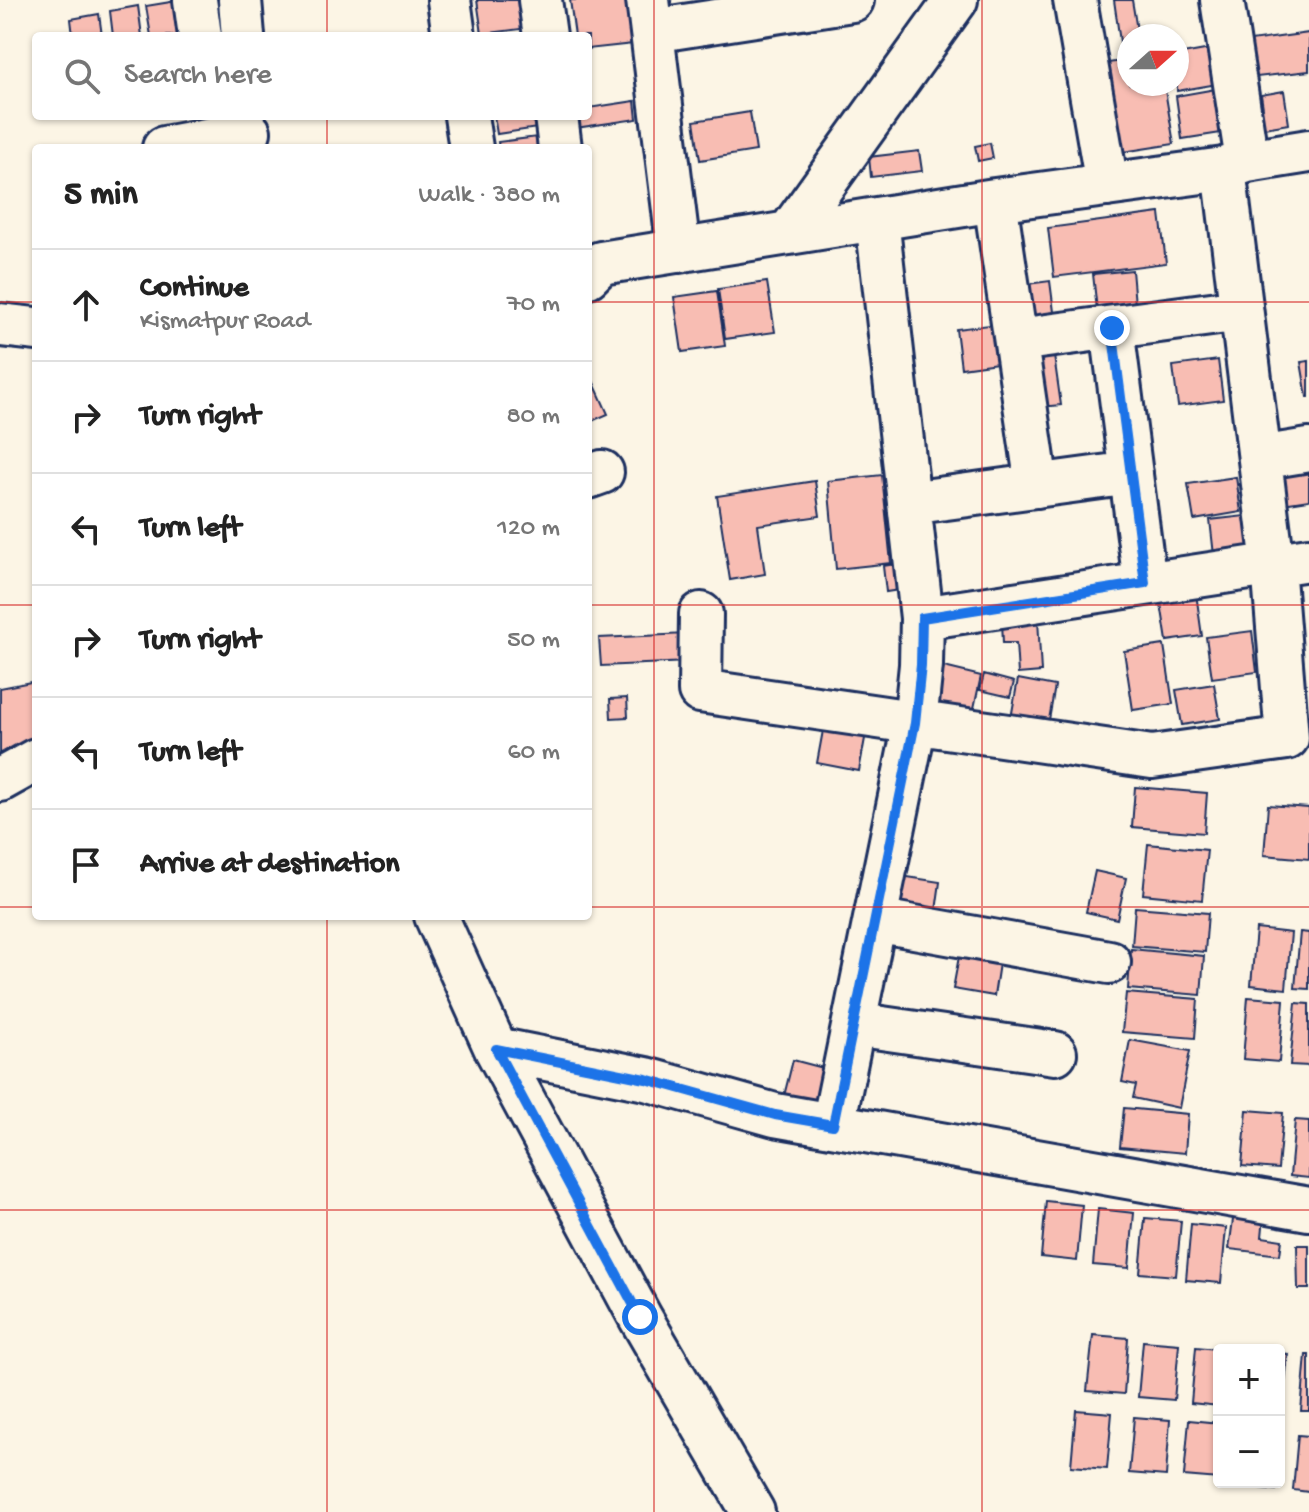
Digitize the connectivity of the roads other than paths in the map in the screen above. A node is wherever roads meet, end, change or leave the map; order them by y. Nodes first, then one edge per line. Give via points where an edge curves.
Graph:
1 (195, 0) edge
2 (240, 0) edge
3 (449, 0) edge
4 (540, 0) edge
5 (852, 0) edge
6 (956, 0) edge
7 (1075, 0) edge
8 (1222, 0) edge
9 (650, 16) edge
10 (199, 32) edge
11 (243, 32) edge
12 (453, 32) edge
13 (544, 32) edge
14 (467, 120) edge
15 (556, 120) edge
16 (232, 133) edge
17 (182, 144) edge
18 (470, 144) edge
19 (560, 144) edge
20 (1309, 151) edge
21 (1236, 165) junction
22 (1107, 185) junction
23 (995, 200) junction
24 (877, 219) junction
25 (789, 233) junction
26 (679, 251) junction
27 (592, 268) edge
28 (1241, 310) junction
29 (0, 325) edge
30 (1112, 328) junction
31 (32, 329) edge
32 (1017, 340) junction
33 (1309, 450) edge
34 (1260, 458) junction
35 (1131, 473) junction
36 (1037, 486) junction
37 (909, 503) junction
38 (1291, 562) edge
39 (1145, 583) junction
40 (701, 614) dead end
41 (922, 618) junction
42 (915, 723) junction
43 (32, 762) edge
44 (0, 780) edge
45 (438, 920) edge
46 (875, 920) junction
47 (1109, 962) dead end
48 (854, 1024) junction
49 (496, 1049) junction
50 (1055, 1053) dead end
51 (833, 1125) junction
52 (1309, 1209) edge
53 (753, 1512) edge

1 - 10 street
2 - 11 street
3 - 12 street
4 - 13 street
5 - 9 street
6 - 25 street
7 - 22 street
8 - 21 street
9 - 26 street
14 - 18 street
15 - 19 street
16 - 17 street
20 - 21 street
21 - 22 street
21 - 28 street
22 - 23 street
23 - 24 street
23 - 32 street
24 - 25 street
24 - 37 street
25 - 26 street
26 - 27 street
28 - 30 street
28 - 34 street
29 - 31 street
30 - 32 street
30 - 35 street
32 - 36 street
33 - 34 street
34 - 38 street
35 - 36 street
35 - 39 street
36 - 37 street
37 - 41 street
38 - 39 street
38 - 42 street via 1287,738 1152,757
39 - 41 street
40 - 42 street via 700,691
41 - 42 street
42 - 46 street
43 - 44 street
45 - 49 street
46 - 47 street
46 - 48 street
48 - 50 street
48 - 51 street
49 - 51 street
49 - 53 street via 640,1317
51 - 52 street

